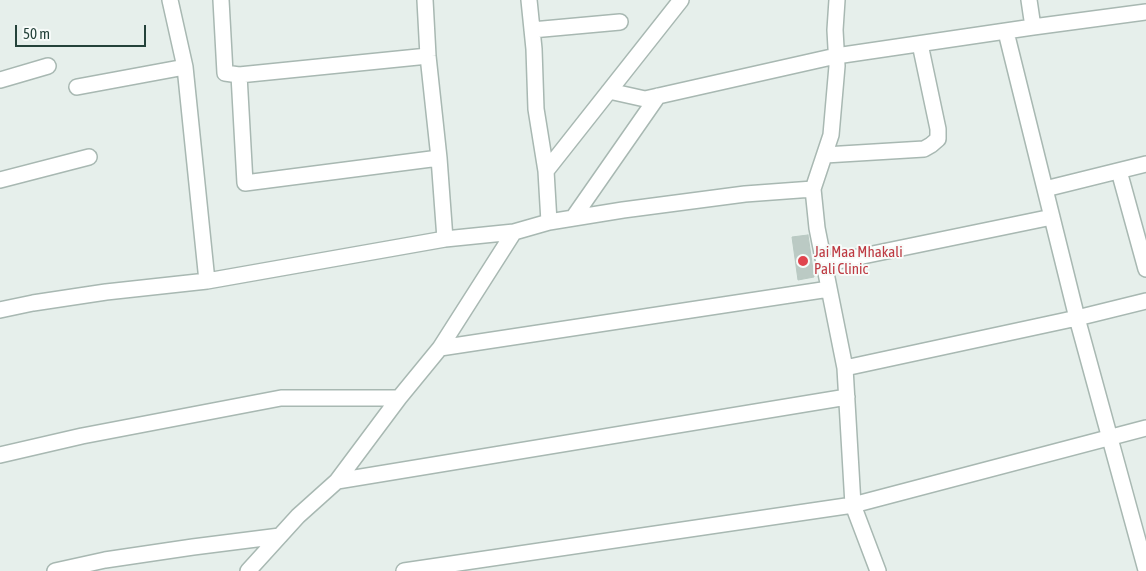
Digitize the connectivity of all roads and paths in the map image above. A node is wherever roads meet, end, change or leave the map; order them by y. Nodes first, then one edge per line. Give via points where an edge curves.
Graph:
1 (170, 0) edge
2 (221, 0) edge
3 (425, 0) edge
4 (529, 0) edge
5 (681, 0) edge
6 (836, 0) edge
7 (1028, 0) edge
8 (1146, 12) edge
9 (620, 22) dead end
10 (1033, 27) junction
11 (532, 30) junction
12 (1006, 32) junction
13 (920, 44) junction
14 (428, 56) junction
15 (836, 56) junction
16 (48, 66) dead end
17 (185, 67) junction
18 (239, 75) junction
19 (0, 80) edge
20 (77, 87) dead end
21 (608, 91) junction
22 (658, 96) junction
23 (825, 155) junction
24 (89, 157) dead end
25 (439, 158) junction
26 (1146, 164) edge
27 (546, 171) junction
28 (1119, 171) junction
29 (0, 180) edge
30 (813, 189) junction
31 (1045, 189) junction
32 (1052, 217) junction
33 (573, 218) junction
34 (549, 222) junction
35 (514, 232) junction
36 (445, 239) junction
37 (824, 264) junction
38 (1146, 269) edge
39 (207, 280) junction
40 (829, 289) junction
41 (1146, 301) edge
42 (0, 310) edge
43 (1077, 318) junction
44 (440, 348) junction
45 (845, 368) junction
46 (847, 397) junction
47 (399, 398) junction
48 (1146, 428) edge
49 (1110, 438) junction
50 (0, 455) edge
51 (337, 482) junction
52 (853, 505) junction
53 (280, 536) junction
54 (1146, 570) edge
55 (55, 571) edge
56 (248, 571) edge
57 (404, 571) edge
58 (878, 571) edge

1 - 17 street
2 - 18 street via 225,73
3 - 14 street
4 - 11 street
5 - 21 street
6 - 15 street
7 - 10 street
8 - 10 street
9 - 11 street
10 - 12 street
11 - 27 street via 536,109
12 - 13 street
12 - 31 street
13 - 15 street
13 - 23 street via 938,139 924,149
14 - 18 street
14 - 25 street
15 - 22 street
15 - 23 street via 831,135
16 - 19 street
17 - 20 street
17 - 39 street
18 - 25 street via 245,183
21 - 22 street via 645,99
21 - 27 street
22 - 33 street
23 - 30 street
24 - 29 street
25 - 36 street
26 - 28 street
27 - 34 street
28 - 31 street
28 - 38 street
30 - 33 street via 745,194
30 - 37 street
31 - 32 street
32 - 37 street
32 - 43 street
33 - 34 street
34 - 35 street
35 - 36 street
35 - 44 street
36 - 39 street
37 - 40 street
39 - 42 street via 106,292
40 - 44 street
40 - 45 street
41 - 43 street
43 - 45 street
43 - 49 street
44 - 47 street
45 - 46 street
46 - 51 street
46 - 52 street
47 - 50 street via 281,398
47 - 51 street
48 - 49 street
49 - 52 street
49 - 54 street
51 - 53 street
52 - 57 street
52 - 58 street
53 - 55 street via 105,560
53 - 56 street

